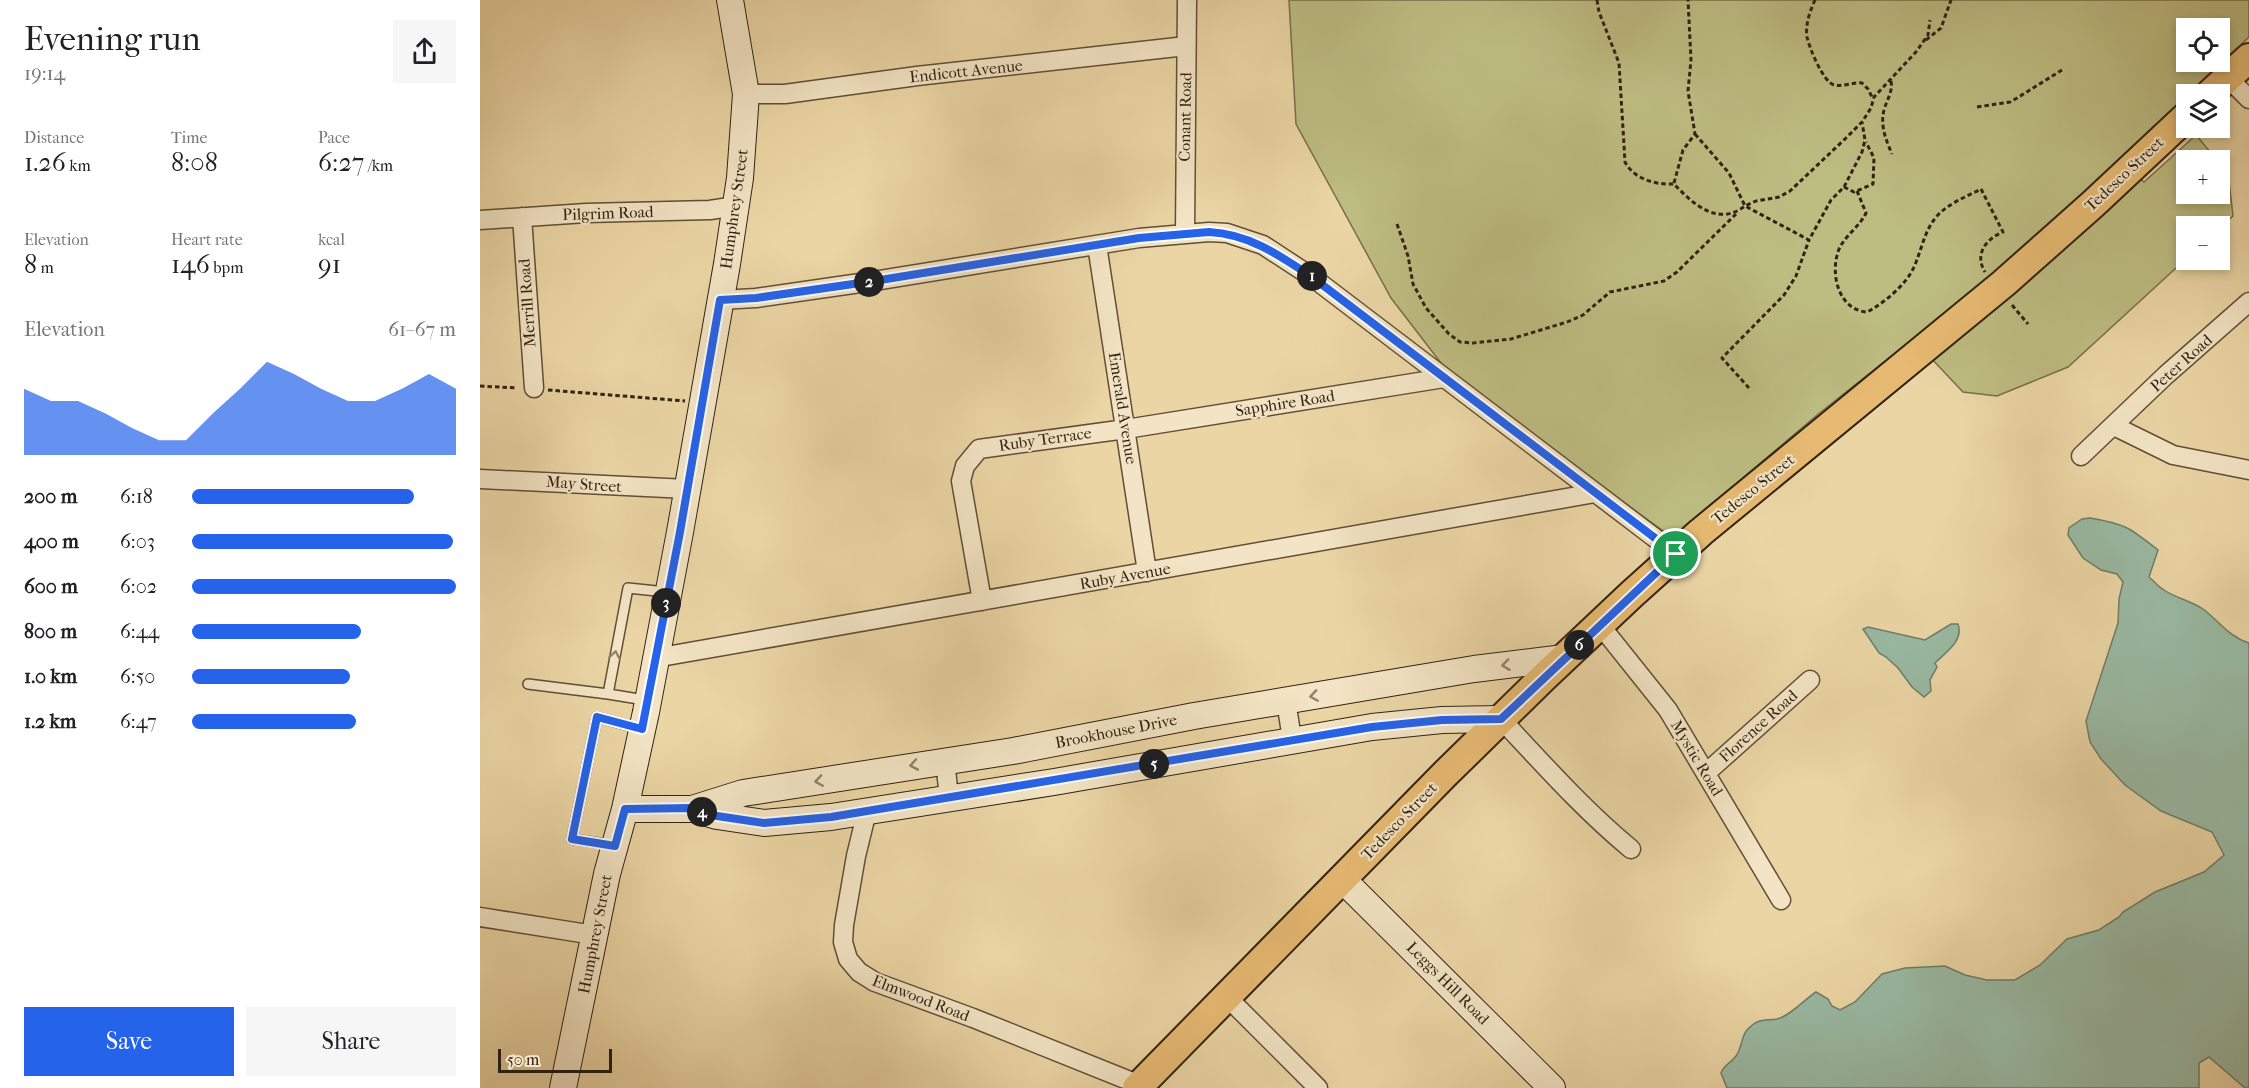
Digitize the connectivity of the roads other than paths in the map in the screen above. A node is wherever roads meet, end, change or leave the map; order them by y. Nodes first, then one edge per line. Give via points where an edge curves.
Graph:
1 (730, 0) edge
2 (1187, 0) edge
3 (1186, 46) junction
4 (2249, 58) edge
5 (2221, 84) edge
6 (2230, 91) edge
7 (746, 94) junction
8 (2249, 99) edge
9 (2176, 126) edge
10 (736, 206) junction
11 (522, 217) junction
12 (480, 220) edge
13 (1185, 233) junction
14 (1097, 245) junction
15 (720, 300) junction
16 (2249, 302) edge
17 (1444, 378) junction
18 (534, 388) road end
19 (2114, 426) junction
20 (1126, 429) junction
21 (2081, 456) dead end
22 (2249, 470) edge
23 (480, 479) edge
24 (687, 489) junction
25 (1595, 493) junction
26 (1676, 554) junction
27 (1147, 572) junction
28 (668, 592) junction
29 (982, 601) junction
30 (1600, 625) junction
31 (655, 658) junction
32 (1564, 658) junction
33 (1810, 680) dead end
34 (528, 684) dead end
35 (608, 694) junction
36 (648, 700) junction
37 (1286, 701) junction
38 (1501, 719) junction
39 (642, 729) junction
40 (1292, 739) junction
41 (945, 760) junction
42 (1706, 773) junction
43 (949, 798) junction
44 (692, 808) junction
45 (625, 809) junction
46 (867, 811) junction
47 (615, 846) junction
48 (1631, 849) dead end
49 (1342, 879) junction
50 (1781, 900) dead end
51 (480, 918) edge
52 (594, 935) junction
53 (1228, 998) junction
54 (1139, 1087) edge
55 (563, 1088) edge
56 (1318, 1088) edge
57 (1552, 1088) edge

1 - 7 main road, Humphrey Street
2 - 3 street, Conant Road
3 - 7 street, Endicott Avenue via 784,94
3 - 13 street, Conant Road
4 - 5 main road
6 - 8 street
7 - 10 main road, Humphrey Street
9 - 26 main road, Tedesco Street via 2004,283
10 - 11 street, Pilgrim Road
10 - 15 main road, Humphrey Street
11 - 12 street, Pilgrim Road
11 - 18 street, Merrill Road
13 - 14 street
13 - 17 street via 1227,233 1263,245 1312,277
14 - 15 street via 874,281
14 - 20 street, Emerald Avenue
15 - 24 main road, Humphrey Street
16 - 19 street, Peter Road
17 - 20 street, Sapphire Road
17 - 25 street
19 - 21 street, Peter Road
19 - 22 street via 2173,455
20 - 27 street, Emerald Avenue
20 - 29 street, Ruby Terrace via 979,449 970,458 962,489
23 - 24 street, May Street
24 - 28 main road, Humphrey Street
25 - 26 street
25 - 27 street, Ruby Avenue
26 - 30 main road, Tedesco Street
27 - 29 street, Ruby Avenue
28 - 31 main road, Humphrey Street
35 -> 28 lane via 628,588
29 - 31 street, Ruby Avenue
30 - 32 main road, Tedesco Street
30 - 42 street, Mystic Road via 1668,710
31 - 36 main road, Humphrey Street
32 -> 37 main road, Brookhouse Drive
32 - 38 main road, Tedesco Street
33 - 42 street, Florence Road
34 - 35 lane
35 - 36 lane
36 - 39 main road, Humphrey Street
37 - 40 street
37 - 41 main road, Brookhouse Drive
38 - 40 main road, Brookhouse Drive via 1430,721
38 - 48 street via 1572,795
38 - 49 main road, Tedesco Street
39 - 45 main road, Humphrey Street
39 - 47 lane via 597,717 572,839
40 - 43 main road, Brookhouse Drive
41 - 43 street
41 -> 44 main road, Brookhouse Drive via 743,793
42 - 50 street, Mystic Road
43 - 46 main road, Brookhouse Drive
44 - 45 main road, Brookhouse Drive
44 - 46 main road, Brookhouse Drive via 764,823
45 - 47 main road, Humphrey Street
46 - 54 street, Elmwood Road via 843,942 848,959 859,972
47 - 52 main road, Humphrey Street
49 - 53 main road, Tedesco Street
49 - 57 main road, Leggs Hill Road
51 - 52 street
52 - 55 main road, Humphrey Street
53 - 54 main road, Tedesco Street
53 - 56 street

